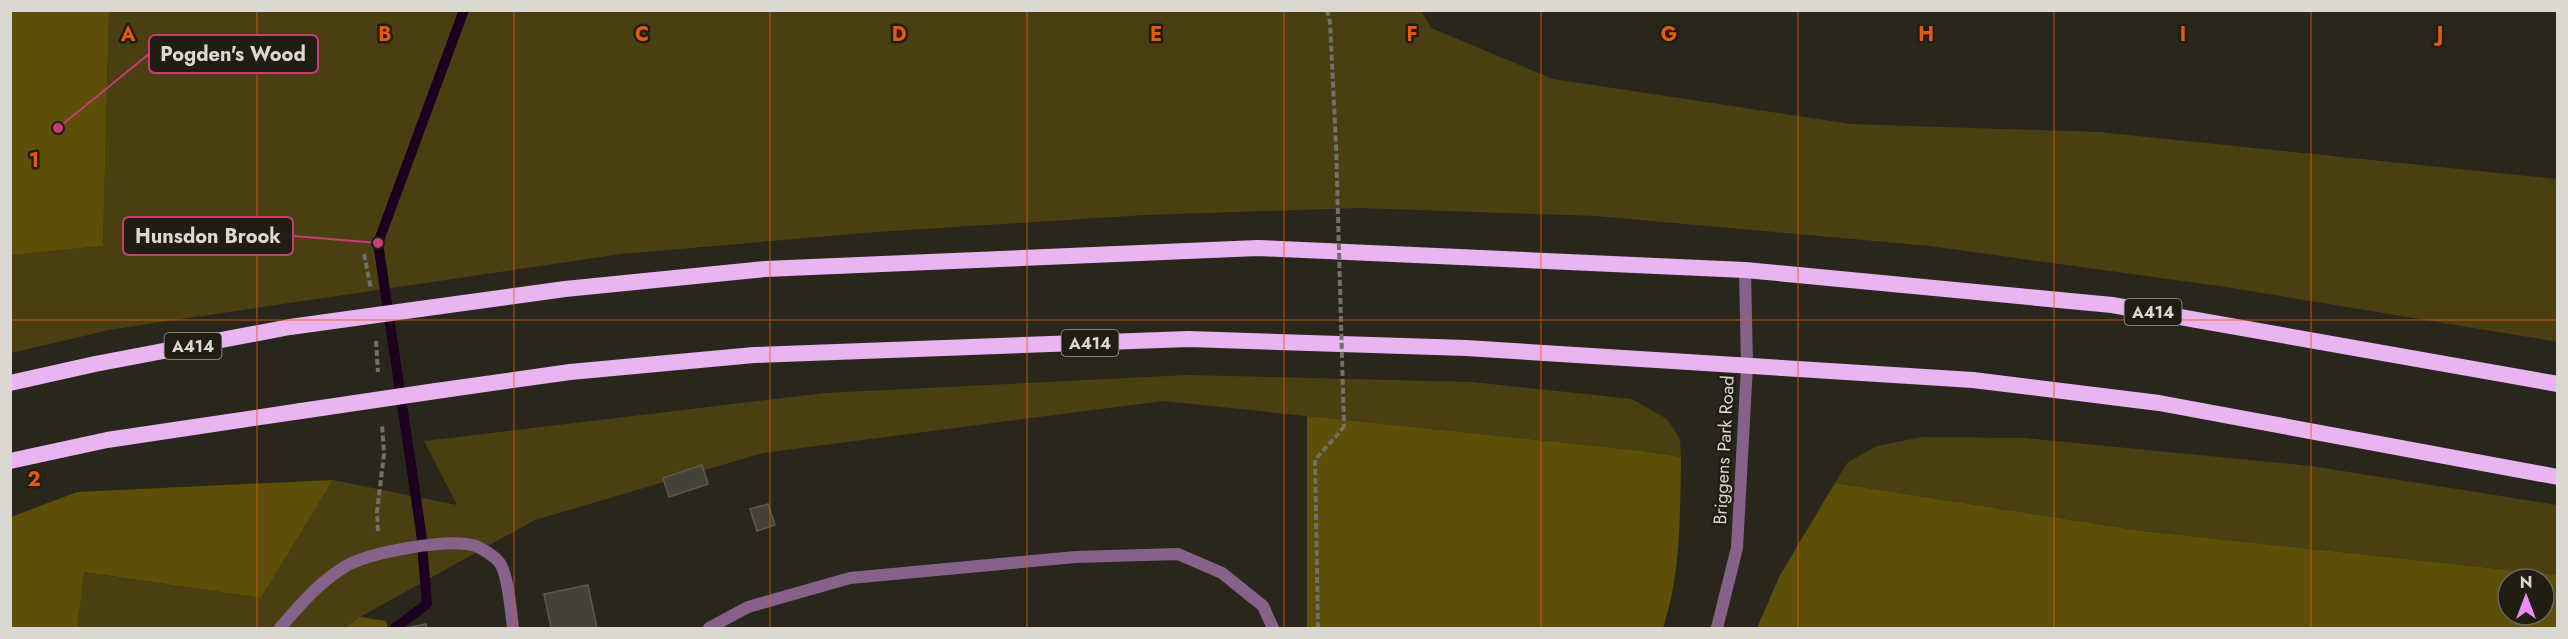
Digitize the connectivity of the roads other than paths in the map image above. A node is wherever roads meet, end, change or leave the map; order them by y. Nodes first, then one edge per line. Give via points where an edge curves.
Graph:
1 (1745, 270) junction
2 (1747, 366) junction
3 (10, 383) edge
4 (2558, 384) edge
5 (10, 461) edge
6 (2558, 477) edge
7 (280, 628) edge
8 (513, 628) edge
9 (709, 628) edge
10 (1274, 628) edge
11 (1717, 628) edge

1 - 2 street, Briggens Park Road
1 - 3 highway, A414, bridge via 1247,249 765,269 565,289 290,327
1 - 4 highway, A414 via 2112,305
2 - 5 highway, A414, bridge via 1466,348 1189,339 754,355 570,372 435,391 118,438
2 - 6 highway, A414 via 1973,380 2159,403
2 - 11 street, Briggens Park Road via 1737,548
7 - 8 street via 312,590 348,565 391,550 473,544 500,562
9 - 10 street via 748,607 850,578 1076,556 1178,554 1222,573 1263,606

